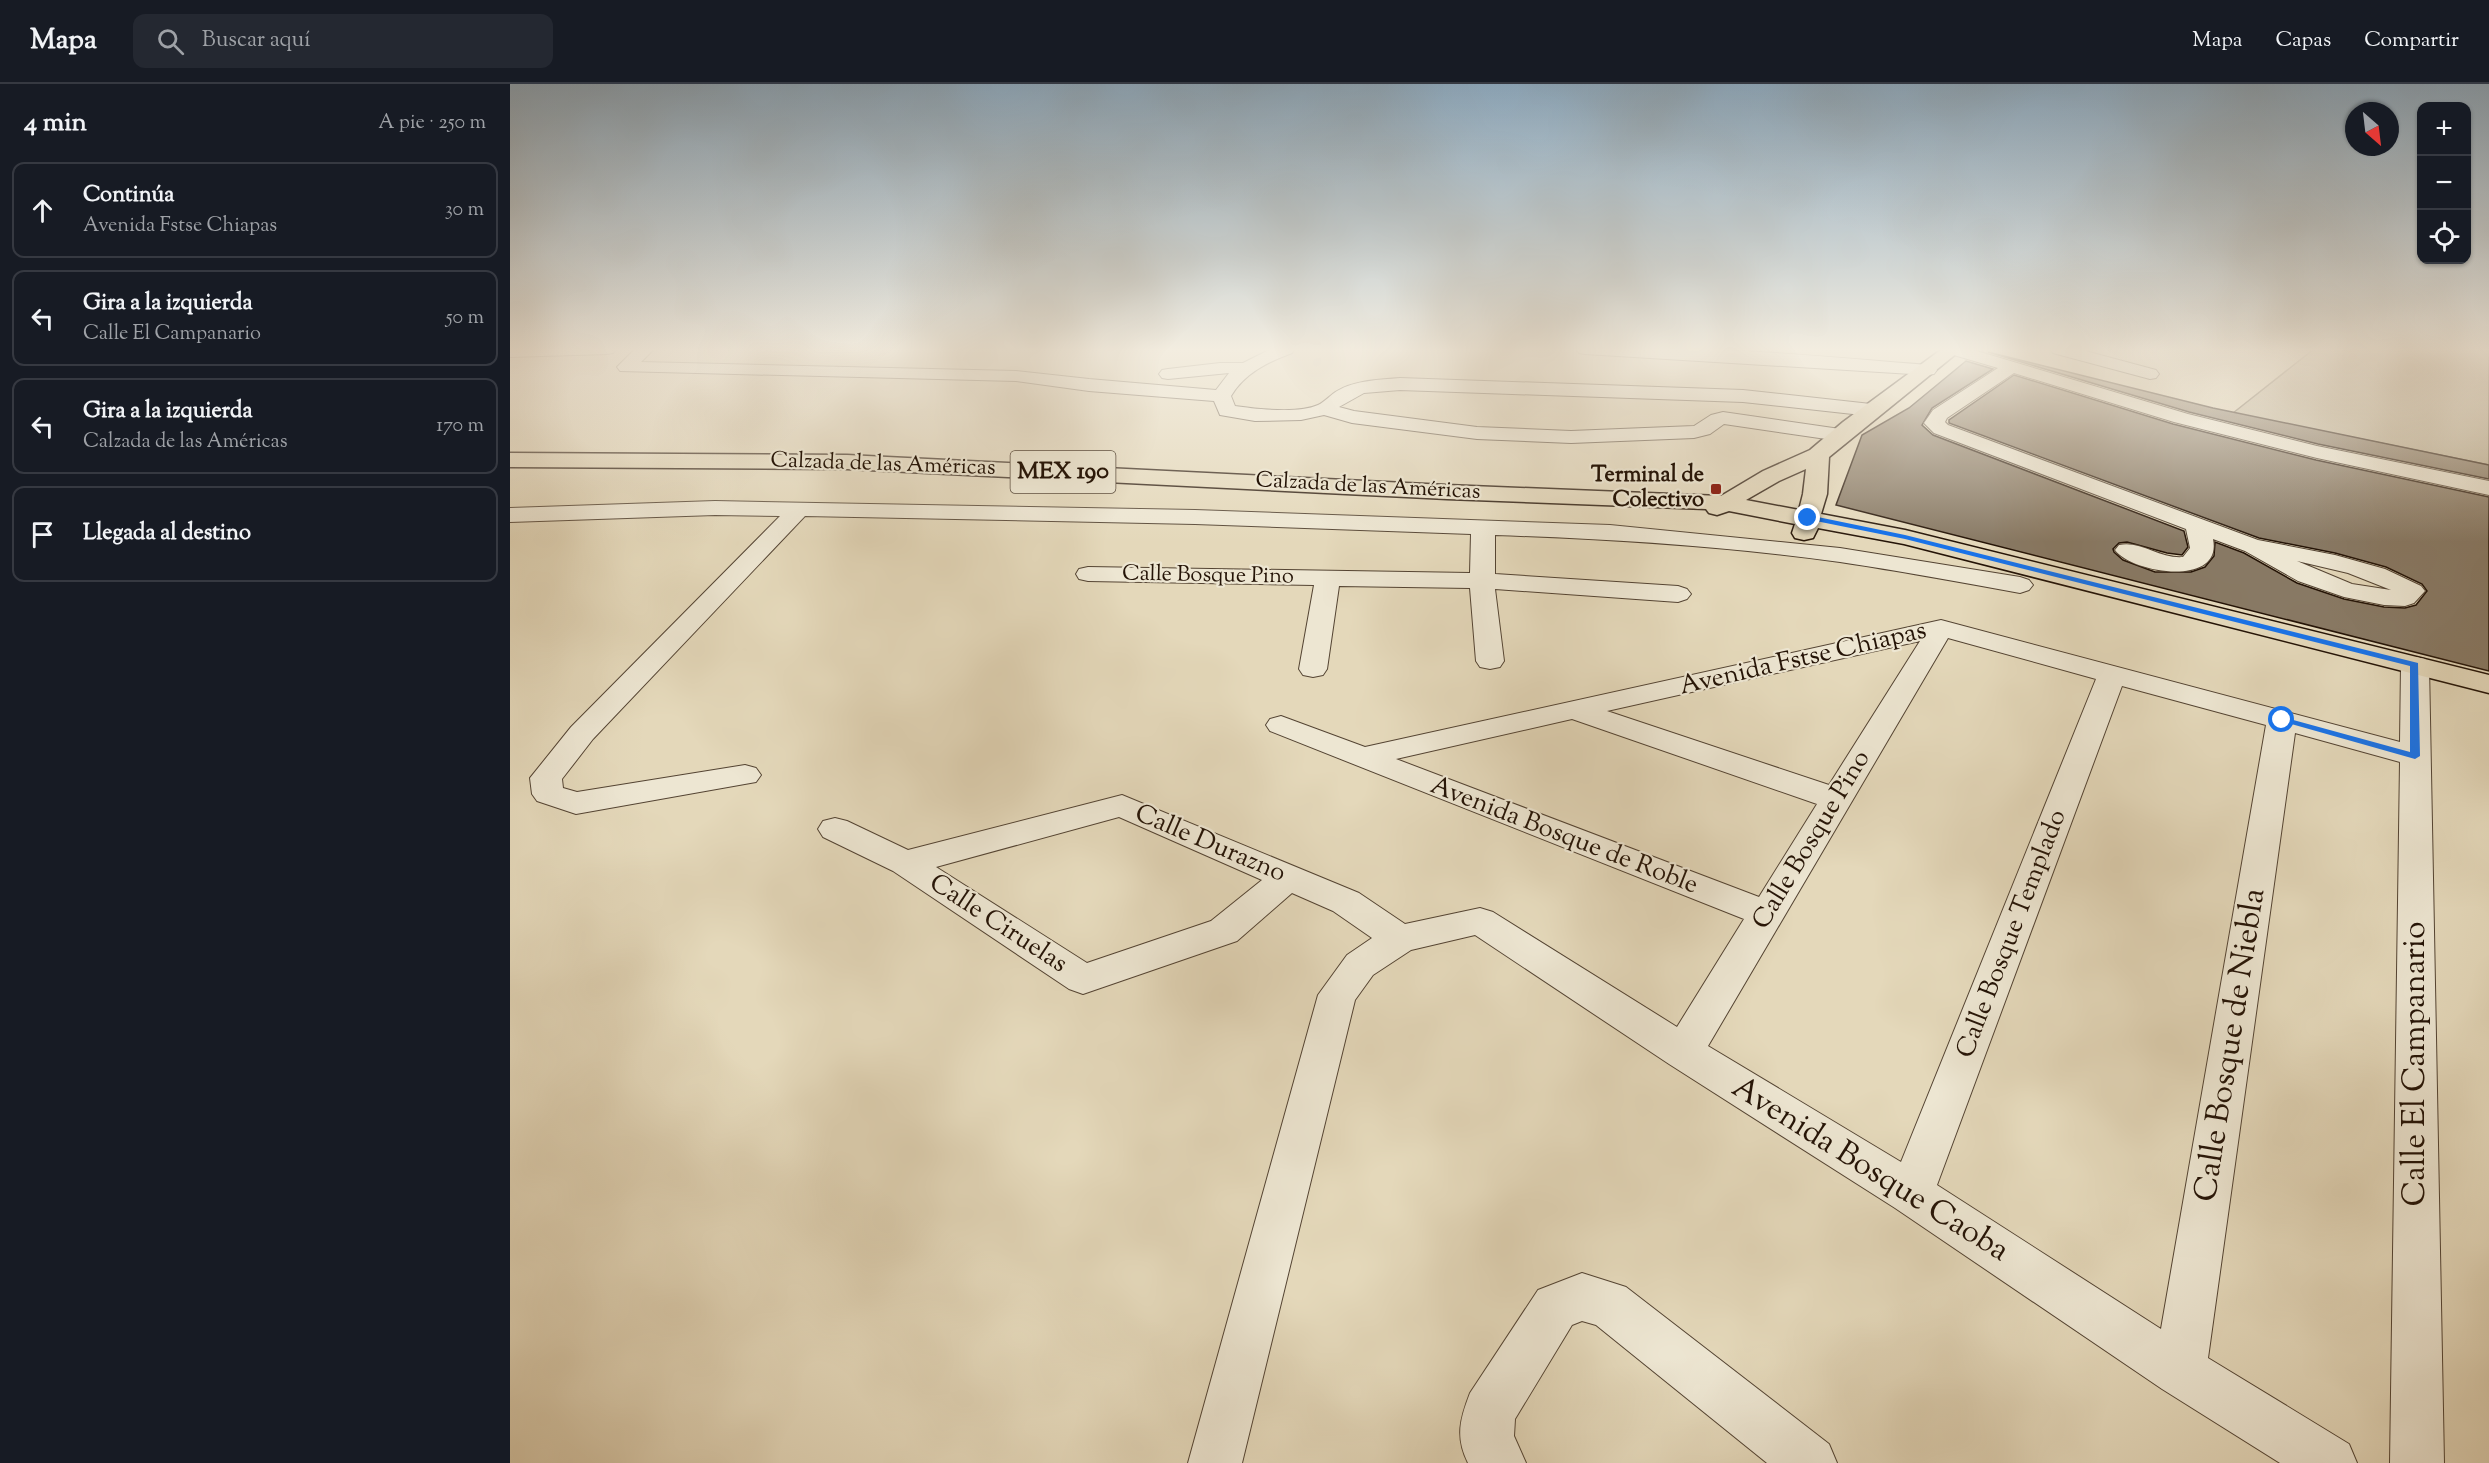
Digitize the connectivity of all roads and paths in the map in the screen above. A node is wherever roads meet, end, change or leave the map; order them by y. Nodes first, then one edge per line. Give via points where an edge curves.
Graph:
1 (1243, 413) edge
2 (1867, 413) edge
3 (1941, 413) edge
4 (2166, 413) edge
5 (1323, 415) joint
6 (1840, 435) junction
7 (1818, 455) junction
8 (510, 460) edge
9 (2489, 488) edge
10 (799, 509) junction
11 (1716, 509) junction
12 (510, 515) edge
13 (1806, 525) junction
14 (2197, 525) junction
15 (1483, 527) junction
16 (2253, 546) junction
17 (2127, 550) dead end
18 (1088, 574) dead end
19 (1328, 579) junction
20 (1482, 581) junction
21 (2020, 585) junction
22 (1678, 594) dead end
23 (1941, 628) junction
24 (1490, 662) dead end
25 (1313, 669) dead end
26 (2112, 674) junction
27 (2415, 676) junction
28 (2489, 684) edge
29 (2489, 706) edge
30 (1576, 711) junction
31 (2282, 720) junction
32 (1281, 725) dead end
33 (2415, 756) junction
34 (1361, 757) junction
35 (745, 775) dead end
36 (1837, 799) junction
37 (835, 829) dead end
38 (905, 863) junction
39 (1287, 877) junction
40 (1767, 914) junction
41 (1400, 939) junction
42 (1683, 1052) junction
43 (1911, 1193) junction
44 (2180, 1371) junction
45 (1215, 1463) edge
46 (1499, 1463) edge
47 (1810, 1463) edge
48 (2330, 1463) edge
49 (2417, 1463) edge

1 - 5 street
2 - 6 main road
3 - 14 street via 1934,423 1941,429
4 - 9 street via 2317,452
5 - 6 street via 1590,443 1697,432 1723,418
6 - 7 main road
7 - 11 main road via 1771,476
7 - 13 main road via 1815,494
8 - 11 main road, Calzada de las Américas / MEX 190 via 847,462 1615,499
10 - 12 street
10 - 15 street via 1195,516
10 - 35 street via 582,733 546,778 548,794 576,803
11 - 13 main road, Calzada de las Américas / MEX 190
13 - 21 main road, Calzada de las Américas / MEX 190
13 - 27 main road, Calzada de las Américas / MEX 190 via 1905,537
14 - 16 street
14 - 17 street via 2202,546 2198,557 2186,564 2168,565
15 - 20 street
15 - 21 street via 1718,541 1840,555
16 - 16 street via 2339,590 2378,598 2405,598 2412,591 2361,570
18 - 19 street, Calle Bosque Pino
19 - 20 street, Calle Bosque Pino
19 - 25 street, Calle Bosque Pino
20 - 22 street, Calle Bosque Pino
20 - 24 street
21 - 27 main road, Calzada de las Américas / MEX 190
23 - 26 street, Avenida Fstse Chiapas
23 - 30 street, Avenida Fstse Chiapas
23 - 36 street, Calle Bosque Pino
26 - 31 street, Avenida Fstse Chiapas
26 - 43 street, Calle Bosque Templado
27 - 28 main road, Calzada de las Américas / MEX 190
27 - 29 main road, Calzada de las Américas / MEX 190
27 - 33 street, Calle El Campanario
30 - 34 street, Avenida Fstse Chiapas
30 - 36 street
31 - 33 street, Avenida Fstse Chiapas
31 - 44 street, Calle Bosque de Niebla
32 - 34 street, Avenida Bosque de Roble
33 - 49 street, Calle El Campanario
34 - 40 street, Avenida Bosque de Roble
36 - 40 street, Calle Bosque Pino
37 - 38 street, Calle Ciruelas
38 - 39 street, Calle Durazno via 1122,806
38 - 39 street, Calle Ciruelas via 1083,979 1224,931
39 - 41 street, Calle Durazno via 1346,902
40 - 42 street, Calle Bosque Pino
41 - 42 street, Avenida Bosque Caoba via 1480,921
41 - 45 street via 1360,965 1337,994
42 - 43 street, Avenida Bosque Caoba
43 - 44 street, Avenida Bosque Caoba
44 - 48 street, Avenida Bosque Caoba
46 - 47 street via 1486,1442 1489,1412 1555,1307 1582,1297 1608,1304

